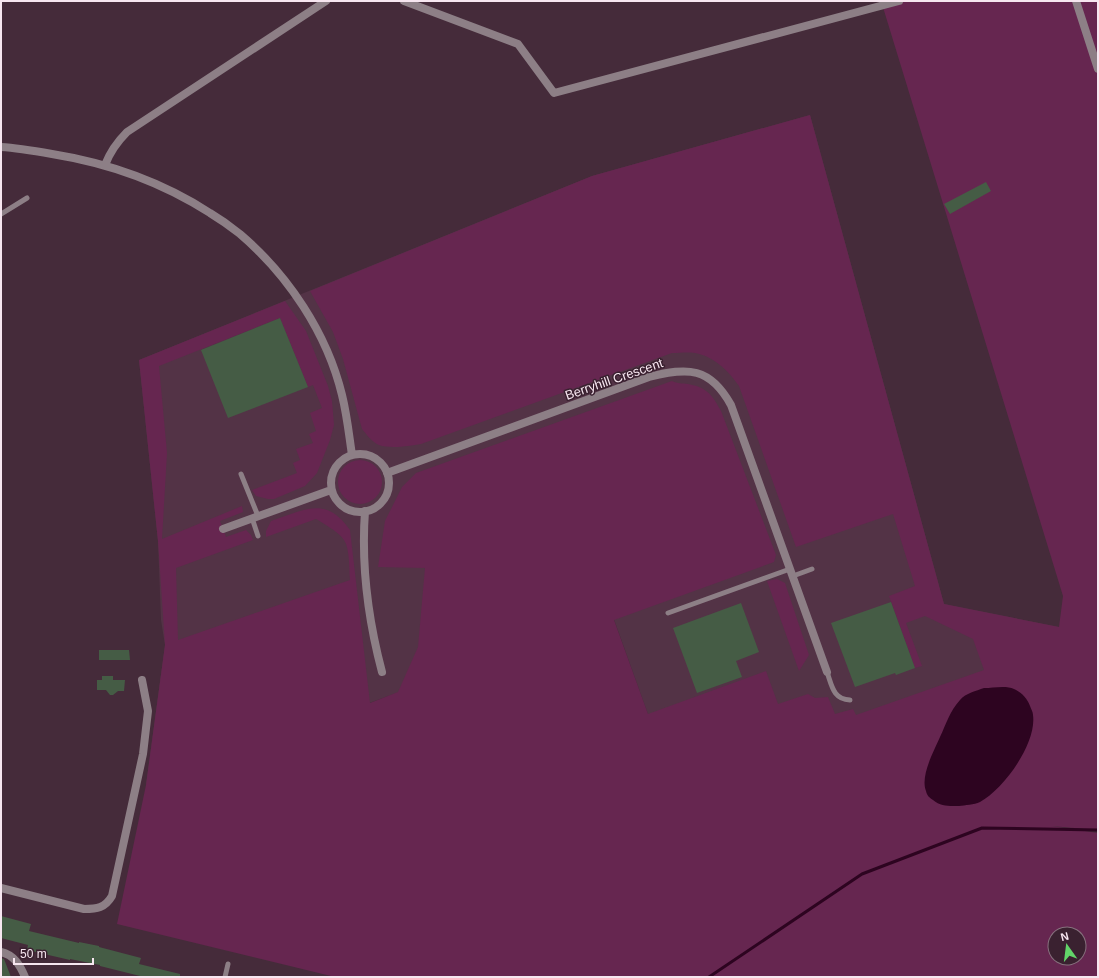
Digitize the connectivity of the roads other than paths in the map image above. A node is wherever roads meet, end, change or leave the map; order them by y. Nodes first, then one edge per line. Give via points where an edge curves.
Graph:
1 (326, 1) edge
2 (404, 1) edge
3 (899, 1) edge
4 (1076, 1) edge
5 (1098, 69) edge
6 (1, 147) edge
7 (105, 165) junction
8 (27, 198) dead end
9 (1, 214) edge
10 (352, 455) junction
11 (387, 473) junction
12 (242, 474) dead end
13 (332, 490) junction
14 (365, 512) junction
15 (255, 517) junction
16 (223, 529) dead end
17 (258, 536) dead end
18 (812, 569) dead end
19 (792, 572) junction
20 (668, 613) dead end
21 (382, 672) dead end
22 (827, 672) joint
23 (142, 680) dead end
24 (850, 700) dead end
25 (1, 888) edge
26 (1, 952) edge
27 (228, 964) dead end
28 (25, 977) edge
29 (225, 977) edge

1 - 7 street via 127,132 112,150
2 - 3 street via 518,44 554,93
4 - 5 street
6 - 7 street via 67,156
7 - 10 street via 168,189 216,217 253,246 288,284 317,331 330,358 348,420
8 - 9 lane
10 - 11 street via 365,454 377,459
10 - 13 street via 340,462 333,472
11 - 14 street via 389,483 382,502
11 - 19 street, Berryhill Crescent via 649,377 669,372 699,373 718,386 731,405
12 - 15 lane
13 - 14 street via 340,504 356,512
13 - 15 street
14 - 21 street via 363,532 366,586 374,641
15 - 16 street
15 - 17 lane
18 - 19 lane
19 - 20 lane
19 - 22 street, Berryhill Crescent
22 - 24 lane via 836,695 844,700
23 - 25 street via 148,711 143,754 112,896 108,903 95,909 84,909
26 - 28 street via 12,956
27 - 29 lane

